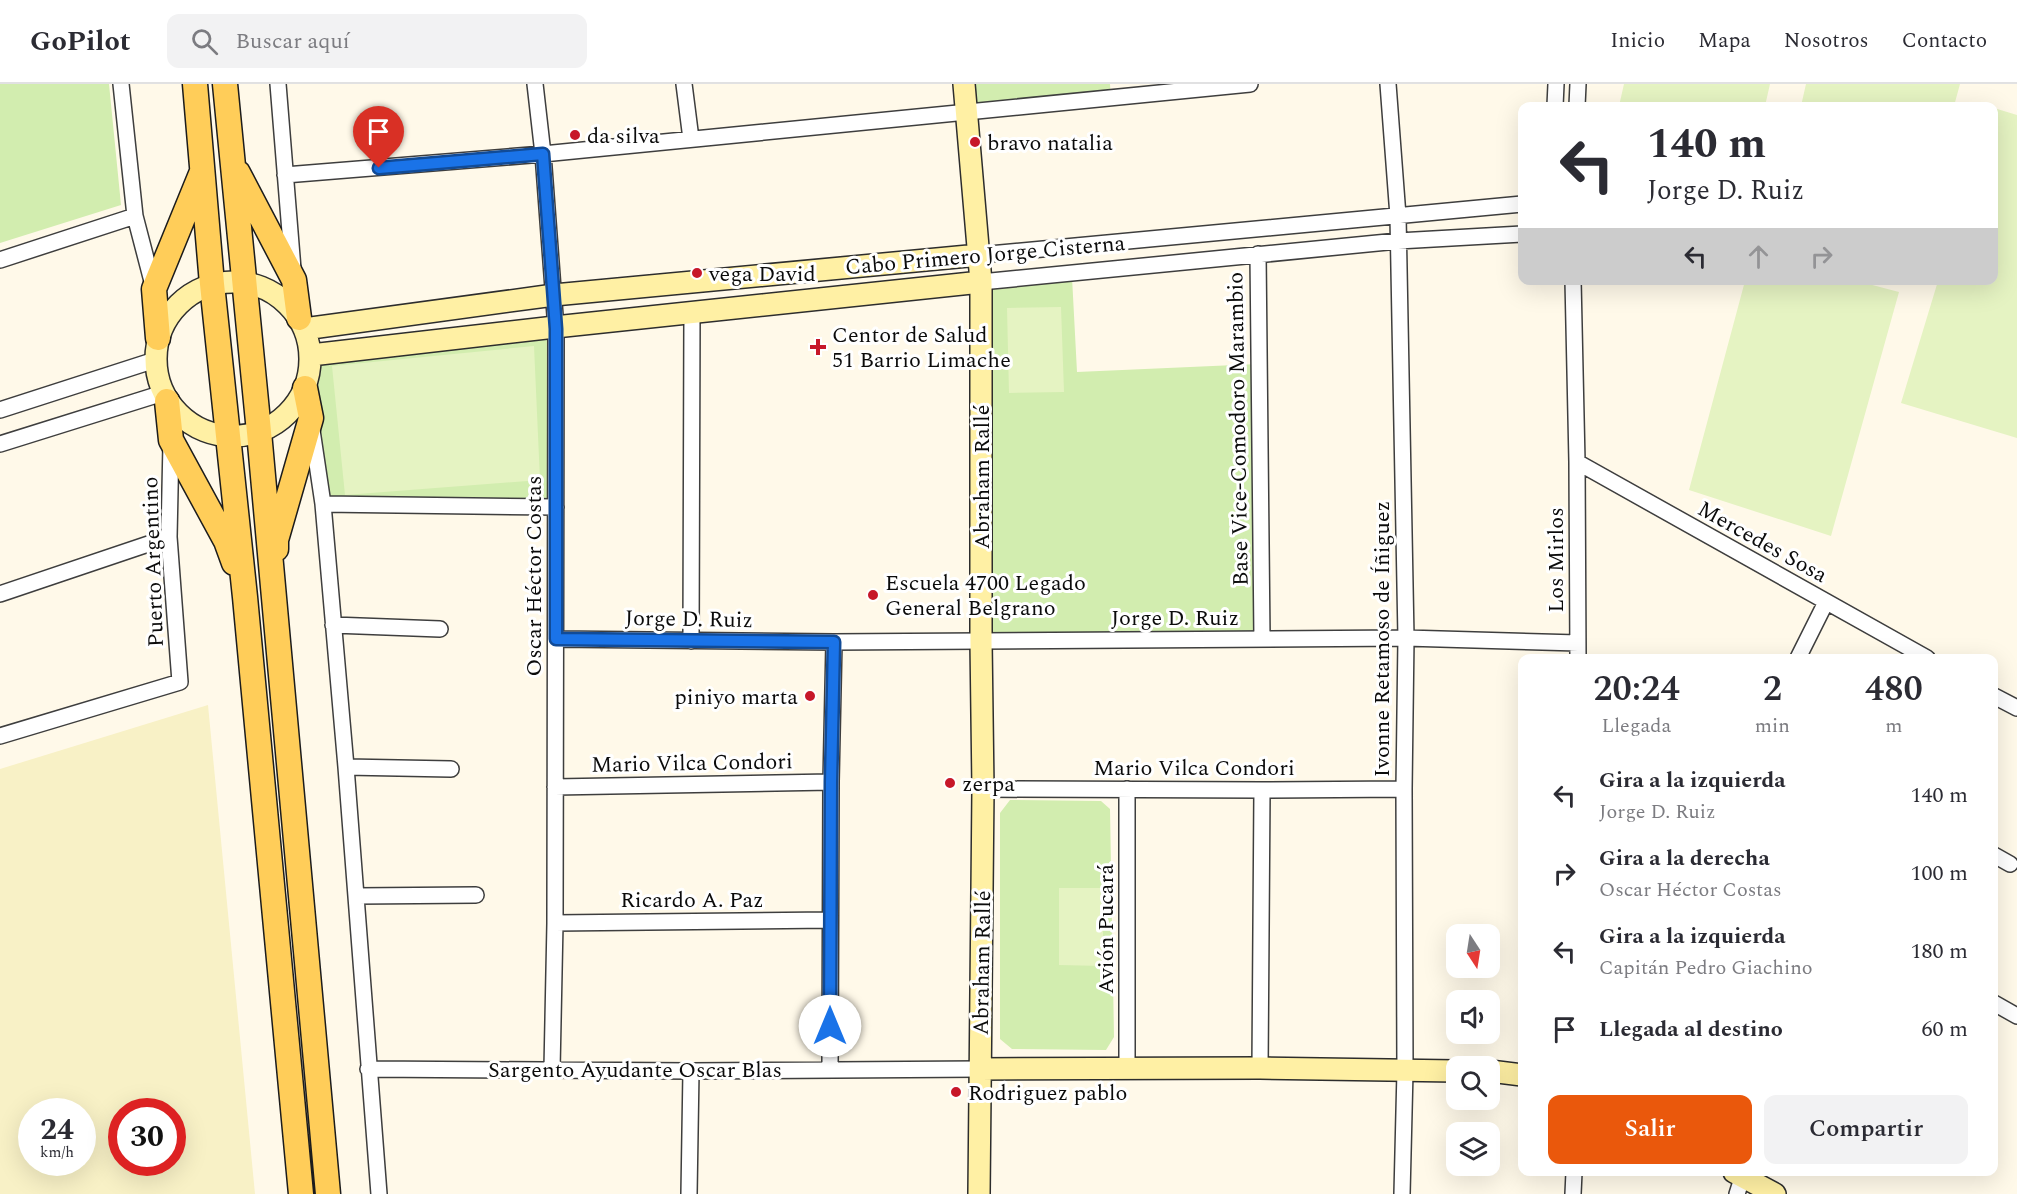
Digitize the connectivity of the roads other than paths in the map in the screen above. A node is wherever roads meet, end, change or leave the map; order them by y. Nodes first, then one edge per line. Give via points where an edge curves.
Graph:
1 (121, 84) edge
2 (195, 84) edge
3 (225, 84) edge
4 (278, 84) edge
5 (535, 84) edge
6 (684, 84) edge
7 (964, 84) edge
8 (1250, 84) edge
9 (1388, 84) edge
10 (1556, 84) edge
11 (1578, 84) edge
12 (1112, 91) edge
13 (1556, 102) edge
14 (1577, 102) edge
15 (967, 113) junction
16 (691, 139) junction
17 (543, 154) junction
18 (233, 164) junction
19 (203, 169) junction
20 (285, 175) junction
21 (1518, 204) edge
22 (135, 216) junction
23 (1398, 216) junction
24 (1518, 234) edge
25 (1398, 241) junction
26 (1258, 254) junction
27 (979, 255) junction
28 (0, 260) edge
29 (294, 280) junction
30 (244, 282) junction
31 (981, 282) junction
32 (212, 284) junction
33 (1573, 285) edge
34 (154, 289) junction
35 (554, 295) junction
36 (692, 312) junction
37 (302, 323) junction
38 (555, 327) junction
39 (156, 349) junction
40 (310, 355) junction
41 (305, 388) junction
42 (165, 397) junction
43 (0, 410) edge
44 (311, 418) junction
45 (259, 432) junction
46 (228, 436) junction
47 (171, 440) junction
48 (0, 444) edge
49 (1577, 462) junction
50 (322, 504) junction
51 (556, 507) junction
52 (168, 537) junction
53 (272, 593) junction
54 (0, 594) edge
55 (245, 597) junction
56 (1826, 602) junction
57 (333, 625) junction
58 (440, 629) dead end
59 (1406, 638) junction
60 (556, 639) junction
61 (1262, 639) junction
62 (691, 641) junction
63 (981, 641) junction
64 (834, 642) junction
65 (1578, 651) edge
66 (1800, 654) edge
67 (1920, 654) edge
68 (1998, 698) edge
69 (2017, 708) edge
70 (0, 736) edge
71 (346, 767) junction
72 (451, 769) dead end
73 (831, 782) junction
74 (555, 788) junction
75 (983, 789) junction
76 (1127, 789) junction
77 (1404, 789) junction
78 (1262, 790) junction
79 (1998, 857) edge
80 (2010, 864) dead end
81 (476, 895) dead end
82 (357, 896) junction
83 (830, 920) junction
84 (555, 922) junction
85 (1998, 1005) edge
86 (2017, 1016) edge
87 (1260, 1068) junction
88 (368, 1069) junction
89 (552, 1069) junction
90 (830, 1069) junction
91 (980, 1069) junction
92 (1127, 1069) junction
93 (691, 1071) junction
94 (1405, 1071) junction
95 (1446, 1071) edge
96 (1500, 1072) edge
97 (1518, 1074) edge
98 (1574, 1176) edge
99 (1739, 1178) edge
100 (301, 1194) edge
101 (328, 1194) edge
102 (379, 1194) edge
103 (689, 1194) edge
104 (980, 1194) edge
105 (1402, 1194) edge
106 (1573, 1194) edge
107 (1775, 1194) edge

1 - 22 street
2 - 19 main road
3 - 18 main road
4 - 20 street
5 - 17 street, Oscar Héctor Costas
6 - 16 street
7 - 15 street, Abraham Rallé
8 - 12 street
9 - 23 street, Ivonne Retamoso de Íñiguez
10 - 13 street
11 - 14 street
12 - 15 street
15 - 16 street
15 - 27 street, Abraham Rallé
16 - 17 street
17 - 20 street
17 - 35 street, Oscar Héctor Costas
18 - 29 main road
18 - 30 main road
19 - 32 main road
19 - 34 main road
20 - 29 street
21 - 23 street, Cabo Primero Jorge Cisterna
22 - 28 street
22 - 34 street
23 - 25 street, Ivonne Retamoso de Íñiguez
23 - 27 street, Cabo Primero Jorge Cisterna
24 - 25 street, Cabo Primero Jorge Cisterna
25 - 26 street, Cabo Primero Jorge Cisterna
25 - 59 street, Ivonne Retamoso de Íñiguez
26 - 31 street, Cabo Primero Jorge Cisterna
26 - 61 street, Base Vice-Comodoro Marambio
27 - 31 street, Abraham Rallé
27 - 35 street, Cabo Primero Jorge Cisterna
29 - 37 main road
30 - 32 street
30 - 37 street via 266,289 284,301
30 - 45 main road
31 - 36 street, Cabo Primero Jorge Cisterna
31 - 63 street, Abraham Rallé
32 - 39 street via 188,296 170,314
32 - 46 main road
33 - 49 street, Los Mirlos
34 - 39 main road
35 - 37 street, Cabo Primero Jorge Cisterna
35 - 38 street, Oscar Héctor Costas
36 - 38 street, Cabo Primero Jorge Cisterna
36 - 62 street
37 - 40 street
38 - 40 street, Cabo Primero Jorge Cisterna
38 - 51 street, Oscar Héctor Costas
39 - 42 street via 157,377
39 - 43 street
40 - 41 street
41 - 44 main road
41 - 45 street via 294,407
42 - 46 street via 184,419 204,431
42 - 47 main road
42 - 48 street
44 - 50 street
44 - 53 main road via 276,540
45 - 46 street
45 - 53 main road
46 - 55 main road
47 - 52 street, Puerto Argentino
47 - 55 main road via 226,541
49 - 56 street, Mercedes Sosa
49 - 65 street, Los Mirlos
50 - 51 street
50 - 57 street
51 - 60 street, Oscar Héctor Costas
52 - 54 street
52 - 70 street, Puerto Argentino via 180,682
53 - 101 main road
55 - 100 main road
56 - 66 street
56 - 67 street, Mercedes Sosa
57 - 58 street
57 - 71 street
59 - 61 street, Jorge D. Ruiz
59 - 65 street, Jorge D. Ruiz
59 - 77 street, Ivonne Retamoso de Íñiguez
60 - 62 street, Jorge D. Ruiz
60 - 74 street, Oscar Héctor Costas
61 - 63 street, Jorge D. Ruiz
62 - 64 street, Jorge D. Ruiz
63 - 64 street, Jorge D. Ruiz
63 - 75 street, Abraham Rallé
64 - 73 street
68 - 69 street
71 - 72 street
71 - 82 street
73 - 74 street, Mario Vilca Condori
73 - 83 street
74 - 84 street, Oscar Héctor Costas
75 - 76 street, Mario Vilca Condori
75 - 91 street, Abraham Rallé
76 - 78 street, Mario Vilca Condori
76 - 92 street, Avión Pucará
77 - 78 street, Mario Vilca Condori
77 - 94 street, Ivonne Retamoso de Íñiguez
78 - 87 street
79 - 80 street
81 - 82 street
82 - 88 street
83 - 84 street, Ricardo A. Paz
83 - 90 street
84 - 89 street, Oscar Héctor Costas
85 - 86 street
87 - 92 street, Sargento Ayudante Oscar Blas
87 - 94 street, Sargento Ayudante Oscar Blas
88 - 89 street, Sargento Ayudante Oscar Blas
88 - 102 street
89 - 93 street, Sargento Ayudante Oscar Blas
90 - 91 street, Sargento Ayudante Oscar Blas
90 - 93 street, Sargento Ayudante Oscar Blas
91 - 92 street, Sargento Ayudante Oscar Blas
91 - 104 street, Abraham Rallé
93 - 103 street
94 - 95 street, Sargento Ayudante Oscar Blas
94 - 105 street, Ivonne Retamoso de Íñiguez
96 - 97 street
98 - 106 street
99 - 107 street

